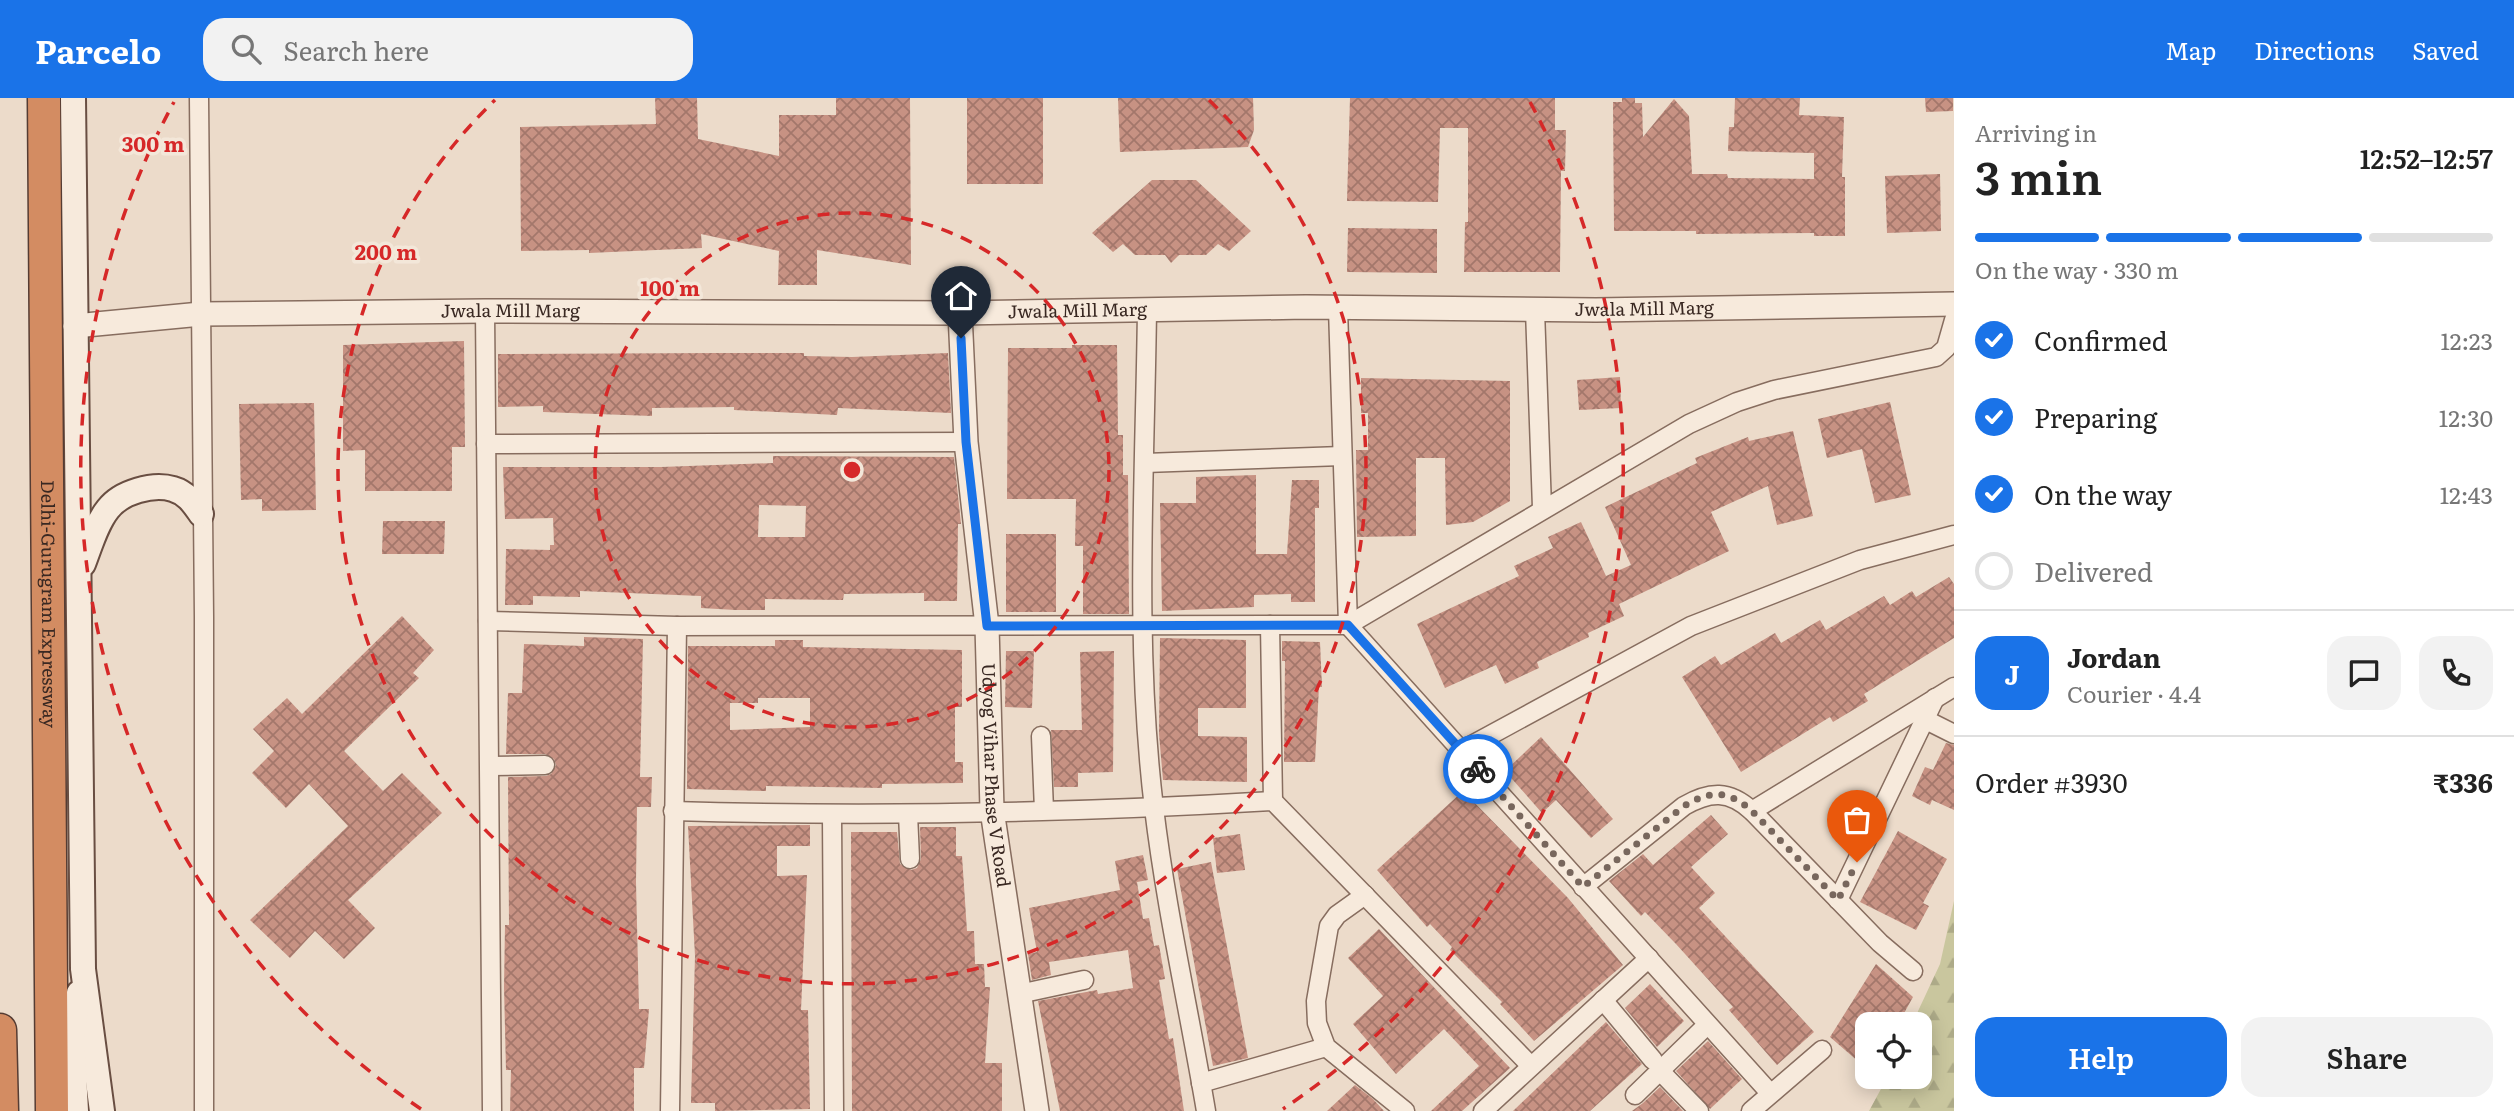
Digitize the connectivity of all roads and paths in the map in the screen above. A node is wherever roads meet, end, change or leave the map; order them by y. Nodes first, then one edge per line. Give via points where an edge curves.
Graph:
1 (44, 98) edge
2 (73, 98) edge
3 (199, 98) edge
4 (1954, 304) edge
5 (1338, 308) junction
6 (1147, 309) junction
7 (1535, 310) junction
8 (485, 311) junction
9 (960, 313) junction
10 (201, 314) junction
11 (1954, 320) edge
12 (75, 326) junction
13 (966, 442) junction
14 (485, 444) junction
15 (1342, 457) junction
16 (1145, 463) junction
17 (1542, 508) junction
18 (201, 514) junction
19 (1954, 535) edge
20 (78, 578) junction
21 (488, 621) junction
22 (1270, 625) junction
23 (1348, 625) junction
24 (677, 626) junction
25 (987, 626) junction
26 (1143, 626) junction
27 (1954, 687) edge
28 (1935, 698) junction
29 (1924, 719) junction
30 (1954, 734) edge
31 (1041, 736) dead end
32 (1461, 751) junction
33 (545, 765) dead end
34 (491, 766) junction
35 (1273, 801) junction
36 (1154, 808) junction
37 (992, 810) junction
38 (1044, 810) junction
39 (673, 811) junction
40 (1752, 811) junction
41 (908, 814) junction
42 (832, 816) junction
43 (910, 859) dead end
44 (1583, 887) junction
45 (1365, 895) junction
46 (1838, 900) junction
47 (1649, 958) junction
48 (83, 968) junction
49 (1913, 971) dead end
50 (1084, 980) dead end
51 (1019, 993) junction
52 (1603, 1000) junction
53 (1707, 1025) junction
54 (0, 1030) edge
55 (1326, 1047) junction
56 (1822, 1050) dead end
57 (1531, 1066) junction
58 (1657, 1066) junction
59 (1201, 1083) junction
60 (1770, 1093) junction
61 (1635, 1095) dead end
62 (2, 1111) edge
63 (52, 1111) edge
64 (76, 1111) edge
65 (102, 1111) edge
66 (204, 1111) edge
67 (492, 1111) edge
68 (670, 1111) edge
69 (834, 1111) edge
70 (1037, 1111) edge
71 (1206, 1111) edge
72 (1405, 1111) edge
73 (1483, 1111) edge
74 (1699, 1111) edge
75 (1751, 1111) edge

1 - 63 highway, Delhi-Gurugram Expressway
2 - 12 main road
3 - 10 street
4 - 7 street, Jwala Mill Marg
5 - 6 street, Jwala Mill Marg
5 - 7 street, Jwala Mill Marg
5 - 15 street
6 - 9 street, Jwala Mill Marg
6 - 16 street
7 - 17 street
8 - 9 street, Jwala Mill Marg
8 - 10 street, Jwala Mill Marg
8 - 14 street
9 - 13 street, Udyog Vihar Phase V Road
10 - 12 street, Jwala Mill Marg
10 - 18 street
11 - 17 street via 1946,348 1936,357 1774,390 1737,402 1689,424
12 - 20 main road
13 - 14 street
13 - 25 street, Udyog Vihar Phase V Road
14 - 21 street
15 - 16 street
15 - 23 street
16 - 26 street
17 - 23 street
18 - 20 main road via 188,497 173,489 120,497 107,510
18 - 66 street
19 - 32 street via 1860,560 1691,626
20 - 48 main road
21 - 24 street
21 - 34 street
22 - 23 street
22 - 26 street
22 - 35 street
23 - 32 street
24 - 25 street
24 - 39 street
25 - 26 street
25 - 37 street, Udyog Vihar Phase V Road
26 - 36 street
27 - 28 street
28 - 29 street
28 - 40 street
29 - 30 street
29 - 46 street
31 - 38 street
32 - 44 street
33 - 34 street
34 - 67 street
35 - 36 street
35 - 45 street
36 - 38 street
36 - 59 street
37 - 38 street
37 - 41 street
37 - 51 street, Udyog Vihar Phase V Road
39 - 42 street
39 - 68 street
40 - 44 street via 1720,792 1701,796
40 - 46 street
41 - 42 street
41 - 43 street
42 - 69 street
44 - 47 street
45 - 55 street via 1337,915 1324,943 1316,1001 1317,1023
45 - 57 street
46 - 49 street
47 - 52 street
47 - 53 street
48 - 64 main road via 72,1034
48 - 65 main road
50 - 51 street
51 - 70 street, Udyog Vihar Phase V Road
52 - 57 street
52 - 58 street
53 - 58 street
53 - 60 street
54 - 62 highway
55 - 59 street
55 - 72 street
56 - 60 street
57 - 73 street
58 - 61 street
58 - 74 street
59 - 71 street
60 - 75 street

